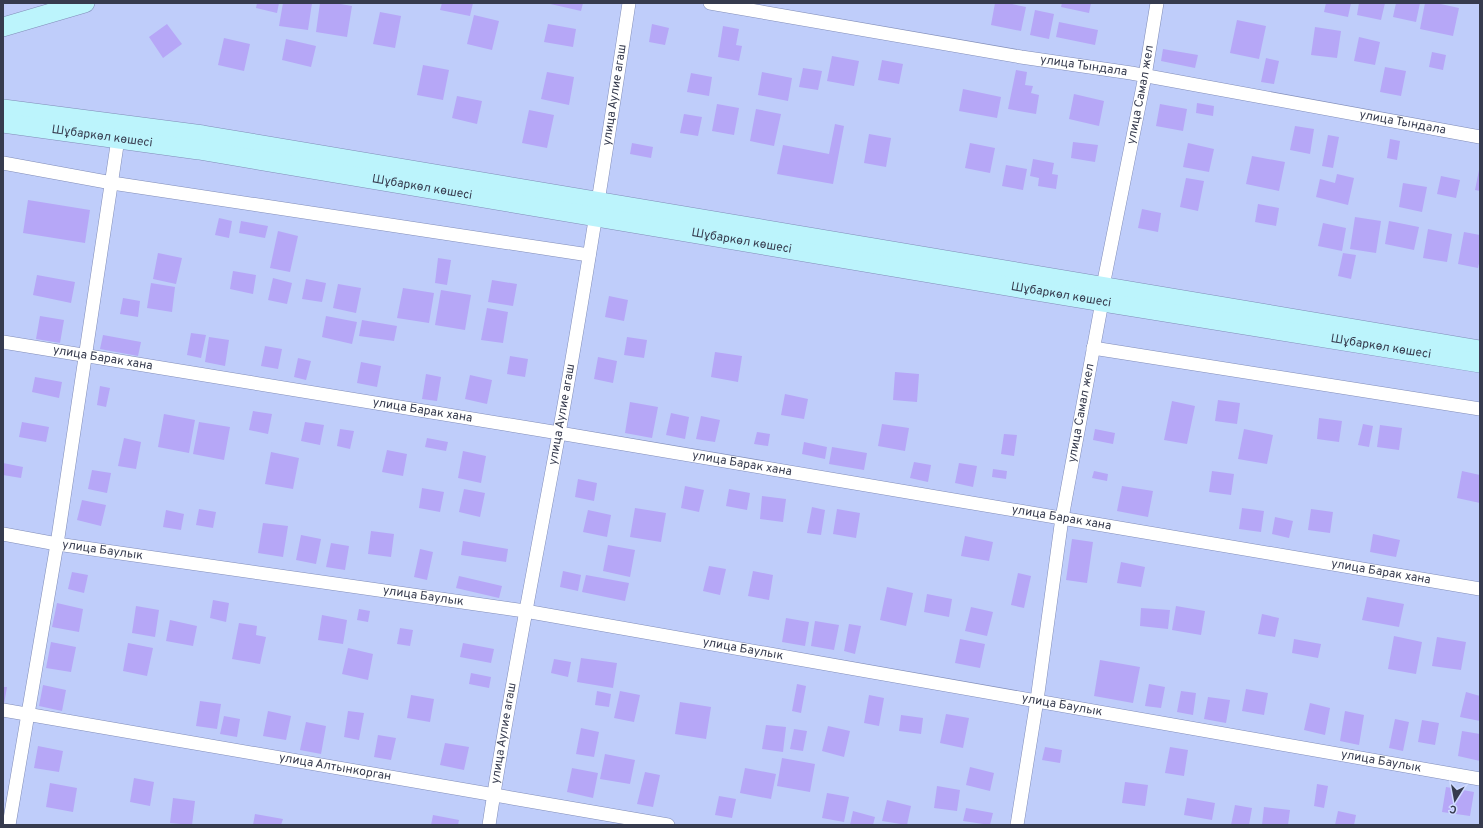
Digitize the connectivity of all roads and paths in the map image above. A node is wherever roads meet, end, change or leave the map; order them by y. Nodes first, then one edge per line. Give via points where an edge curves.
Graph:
1 (42, 3) edge
2 (85, 3) edge
3 (629, 3) edge
4 (710, 3) edge
5 (1158, 3) edge
6 (3, 14) edge
7 (3, 27) edge
8 (1145, 76) junction
9 (3, 109) edge
10 (3, 123) edge
11 (119, 132) junction
12 (1480, 137) edge
13 (3, 163) edge
14 (112, 183) junction
15 (597, 209) junction
16 (589, 255) junction
17 (1103, 294) junction
18 (3, 342) edge
19 (1093, 348) junction
20 (1480, 350) edge
21 (86, 355) junction
22 (1480, 363) edge
23 (1480, 409) edge
24 (559, 432) junction
25 (1062, 518) junction
26 (3, 534) edge
27 (57, 544) junction
28 (1480, 589) edge
29 (525, 611) junction
30 (1038, 700) junction
31 (3, 710) edge
32 (28, 714) junction
33 (1480, 779) edge
34 (493, 795) junction
35 (9, 825) edge
36 (489, 825) edge
37 (668, 825) edge
38 (1017, 825) edge

1 - 6 street
2 - 7 street
3 - 15 street, улица Аулие агаш
4 - 8 street, улица Тындала via 1013,56
5 - 8 street, улица Самал жел
8 - 12 street, улица Тындала
8 - 17 street, улица Самал жел
9 - 11 street, Шұбаркөл көшесі
10 - 11 street, Шұбаркөл көшесі
11 - 14 street
11 - 15 street, Шұбаркөл көшесі via 199,150
13 - 14 street
14 - 16 street
14 - 21 street
15 - 16 street, улица Аулие агаш
15 - 17 street, Шұбаркөл көшесі
16 - 24 street, улица Аулие агаш
17 - 19 street, улица Самал жел
17 - 20 street, Шұбаркөл көшесі
17 - 22 street, Шұбаркөл көшесі
18 - 21 street, улица Барак хана
19 - 23 street
19 - 25 street, улица Самал жел
21 - 24 street, улица Барак хана
21 - 27 street
24 - 25 street, улица Барак хана
24 - 29 street, улица Аулие агаш
25 - 28 street, улица Барак хана
25 - 30 street, улица Самал жел
26 - 27 street, улица Баулык
27 - 29 street, улица Баулык
27 - 32 street
29 - 30 street, улица Баулык
29 - 34 street, улица Аулие агаш
30 - 33 street, улица Баулык
30 - 38 street, улица Самал жел
31 - 32 street, улица Алтынкорган
32 - 34 street, улица Алтынкорган
32 - 35 street
34 - 36 street, улица Аулие агаш
34 - 37 street, улица Алтынкорган

